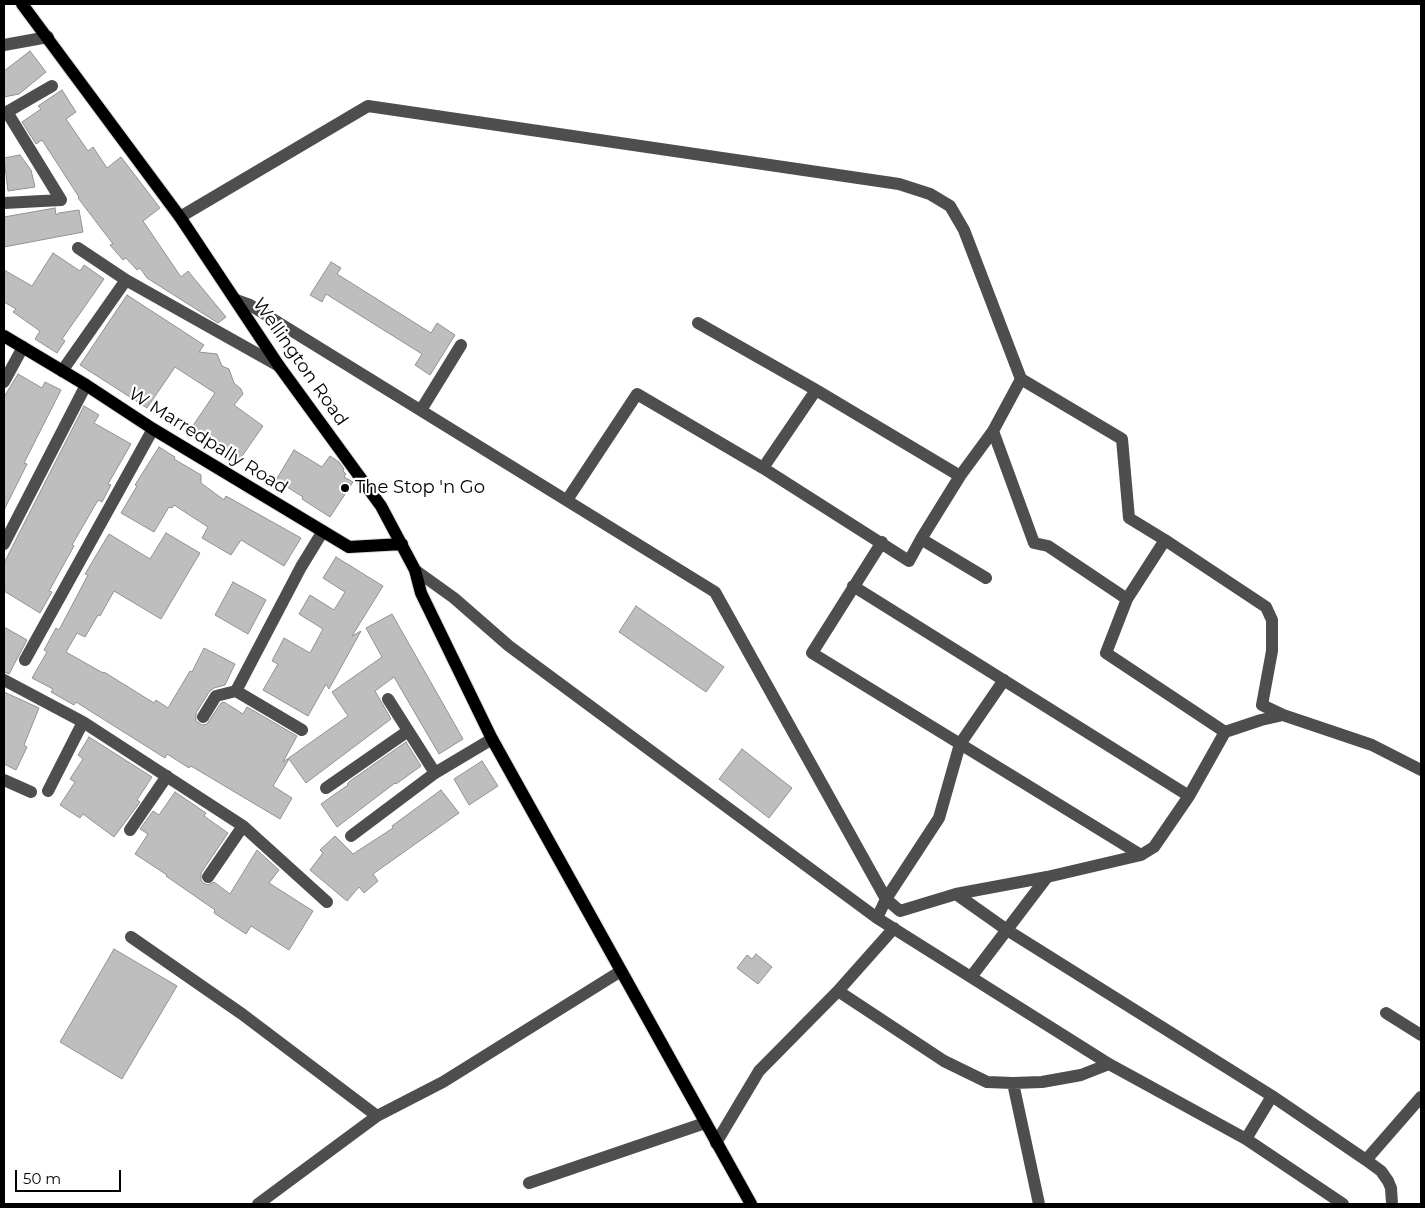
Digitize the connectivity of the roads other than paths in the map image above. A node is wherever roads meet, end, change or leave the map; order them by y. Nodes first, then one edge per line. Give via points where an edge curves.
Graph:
1 (22, 4) edge
2 (48, 37) junction
3 (4, 45) edge
4 (52, 86) dead end
5 (5, 112) edge
6 (4, 203) edge
7 (180, 217) junction
8 (78, 248) dead end
9 (126, 280) junction
10 (236, 300) junction
11 (698, 323) dead end
12 (4, 336) edge
13 (461, 345) dead end
14 (23, 347) junction
15 (279, 366) junction
16 (62, 370) junction
17 (1021, 379) junction
18 (4, 382) edge
19 (86, 385) junction
20 (816, 390) junction
21 (421, 410) junction
22 (153, 429) junction
23 (993, 431) junction
24 (763, 468) junction
25 (960, 476) junction
26 (567, 500) junction
27 (323, 531) junction
28 (921, 539) junction
29 (1165, 540) junction
30 (882, 542) junction
31 (4, 544) edge
32 (402, 544) junction
33 (415, 570) junction
34 (986, 578) dead end
35 (853, 586) junction
36 (1127, 599) junction
37 (25, 660) dead end
38 (4, 680) edge
39 (1004, 680) junction
40 (236, 691) junction
41 (388, 698) dead end
42 (1283, 715) junction
43 (203, 717) dead end
44 (83, 722) junction
45 (302, 730) dead end
46 (408, 731) junction
47 (1225, 732) junction
48 (492, 739) junction
49 (960, 744) junction
50 (1421, 770) edge
51 (435, 773) junction
52 (167, 776) junction
53 (4, 780) edge
54 (326, 788) dead end
55 (48, 791) dead end
56 (30, 792) dead end
57 (1189, 796) junction
58 (243, 826) junction
59 (130, 830) dead end
60 (351, 836) dead end
61 (1141, 854) junction
62 (208, 877) dead end
63 (1047, 877) junction
64 (956, 894) junction
65 (886, 899) junction
66 (327, 902) dead end
67 (877, 918) junction
68 (894, 928) junction
69 (1007, 930) junction
70 (131, 937) dead end
71 (622, 971) junction
72 (971, 977) junction
73 (838, 991) junction
74 (1386, 1013) dead end
75 (1421, 1035) edge
76 (1109, 1064) junction
77 (1013, 1083) junction
78 (1272, 1096) junction
79 (1421, 1097) edge
80 (377, 1116) junction
81 (706, 1123) junction
82 (1246, 1139) junction
83 (716, 1143) junction
84 (1366, 1160) junction
85 (529, 1183) dead end
86 (258, 1204) edge
87 (751, 1204) edge
88 (1039, 1204) edge
89 (1342, 1204) edge
90 (1392, 1204) edge

1 - 2 main road, Wellington Road
2 - 3 street
2 - 7 main road, Wellington Road
4 - 5 street
5 - 6 street via 61,200
7 - 10 main road, Wellington Road
7 - 17 street via 368,106 899,184 930,194 950,206 964,230
8 - 9 street
9 - 15 street
9 - 16 street
10 - 15 main road, Wellington Road
10 - 21 street via 250,305
11 - 20 street
12 - 14 main road, W Marredpally Road
13 - 21 street
14 - 16 main road, W Marredpally Road
14 - 18 street
15 - 32 main road, Wellington Road via 381,506
16 - 19 main road, W Marredpally Road
17 - 23 street
17 - 29 street via 1122,439 1129,518
19 - 22 main road, W Marredpally Road
19 - 31 street
20 - 24 street
20 - 25 street
21 - 26 street
22 - 27 main road, W Marredpally Road
22 - 37 street
23 - 25 street
23 - 36 street via 1034,543 1048,546
24 - 26 street via 637,394
24 - 30 street
25 - 28 street
26 - 65 street via 715,592
27 - 32 main road, W Marredpally Road via 349,547
27 - 40 street
28 - 30 street via 909,561
28 - 34 street
29 - 36 street
29 - 42 street via 1266,607 1272,620 1272,651 1262,705
30 - 35 street
32 - 33 main road, Wellington Road
33 - 48 main road, Wellington Road via 421,593
33 - 67 street via 454,598 509,646
35 - 39 street
35 - 49 street via 812,653
36 - 47 street via 1106,653
38 - 44 street
39 - 49 street
39 - 57 street
40 - 43 street via 216,696
40 - 45 street
41 - 46 street
42 - 47 street
42 - 50 street via 1372,745
44 - 52 street
44 - 55 street
46 - 51 street
46 - 54 street
47 - 57 street
48 - 51 street
48 - 71 main road, Wellington Road
49 - 61 street
49 - 65 street via 939,818
51 - 60 street
52 - 58 street
52 - 59 street
53 - 56 street
57 - 61 street via 1154,848
58 - 62 street
58 - 66 street
61 - 63 street
63 - 64 street
63 - 69 street
64 - 65 street via 900,911
64 - 69 street
65 - 67 street
67 - 68 street
68 - 72 street
68 - 73 street
69 - 72 street
69 - 78 street
70 - 80 street via 242,1014
71 - 80 street via 442,1082
71 - 81 main road, Wellington Road
72 - 76 street
73 - 77 street via 944,1061 987,1082
73 - 83 street via 759,1071
74 - 75 street
76 - 77 street via 1081,1075
76 - 82 street
77 - 88 street
78 - 82 street
78 - 84 street
79 - 84 street
80 - 86 street
81 - 83 main road, Wellington Road
81 - 85 street
82 - 89 street
83 - 87 main road, Wellington Road
84 - 90 street via 1388,1181

